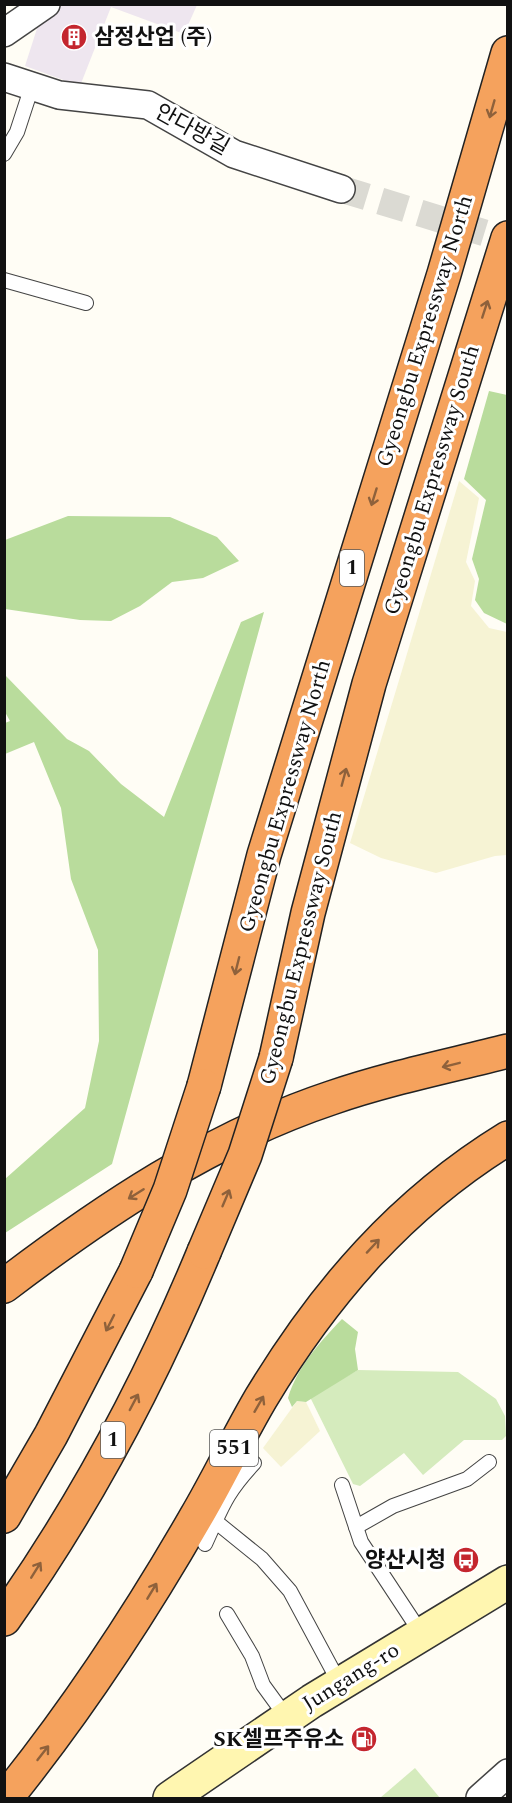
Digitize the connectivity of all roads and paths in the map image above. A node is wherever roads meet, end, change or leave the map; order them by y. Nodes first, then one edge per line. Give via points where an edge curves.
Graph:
1 (46, 4) edge
2 (4, 33) edge
3 (507, 53) edge
4 (4, 77) edge
5 (32, 86) junction
6 (4, 154) edge
7 (341, 189) tunnel mouth
8 (507, 238) edge
9 (4, 280) edge
10 (86, 303) dead end
11 (507, 1051) edge
12 (507, 1138) edge
13 (4, 1286) edge
14 (489, 1462) dead end
15 (254, 1463) dead end
16 (342, 1485) dead end
17 (4, 1516) edge
18 (215, 1521) junction
19 (356, 1527) junction
20 (205, 1544) dead end
21 (507, 1582) edge
22 (227, 1614) dead end
23 (4, 1619) edge
24 (421, 1633) junction
25 (340, 1683) junction
26 (287, 1718) junction
27 (506, 1778) edge
28 (6, 1798) edge
29 (170, 1798) edge
30 (480, 1798) edge

1 - 2 street
3 -> 17 highway, Gyeongbu Expressway North / 1, bridge via 444,274 264,855 204,1086 170,1190 136,1271
4 - 5 street, 안다방길
5 - 6 lane via 17,132
5 - 7 street, 안다방길 via 59,95 147,105 234,154
23 -> 8 highway, Gyeongbu Expressway South / 1, bridge via 78,1503 133,1405 177,1318 245,1155 276,1058 308,913 369,684
9 - 10 lane
11 -> 13 highway via 330,1098 266,1124 188,1162 116,1206
28 -> 12 highway, 551 via 87,1692 127,1631 262,1398 323,1307 371,1247 417,1202
14 - 19 lane via 467,1479 393,1506
15 - 18 lane via 232,1486
16 - 19 lane
18 - 20 lane
18 - 25 lane via 262,1559 290,1591
19 - 24 lane via 361,1542
21 - 24 main road, Jungang-ro
22 - 26 lane via 252,1656 263,1685
24 - 25 main road, Jungang-ro
25 - 26 main road, Jungang-ro
26 - 29 main road, Jungang-ro
27 - 30 street

